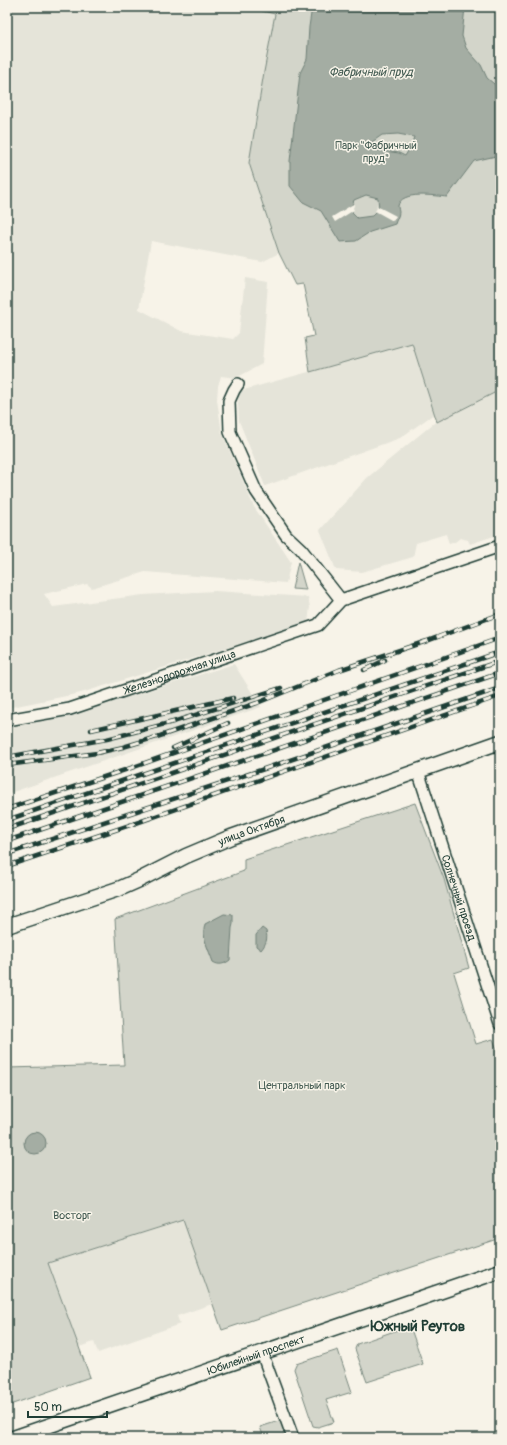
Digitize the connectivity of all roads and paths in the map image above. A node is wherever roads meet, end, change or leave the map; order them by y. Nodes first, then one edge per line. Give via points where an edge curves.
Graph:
1 (238, 384) dead end
2 (500, 546) edge
3 (341, 600) junction
4 (7, 720) edge
5 (500, 742) edge
6 (418, 771) junction
7 (7, 926) edge
8 (500, 1024) edge
9 (500, 1272) edge
10 (262, 1353) junction
11 (13, 1438) edge
12 (293, 1438) edge

1 - 3 street via 229,401 230,432 256,491 286,535 301,549
2 - 3 street, Железнодорожная улица
3 - 4 street, Железнодорожная улица via 318,625 70,709
5 - 6 street, улица Октября
6 - 7 street, улица Октября via 225,839 121,888
6 - 8 street, Солнечный проезд
9 - 10 street, Юбилейный проспект
10 - 11 street, Юбилейный проспект
10 - 12 street

